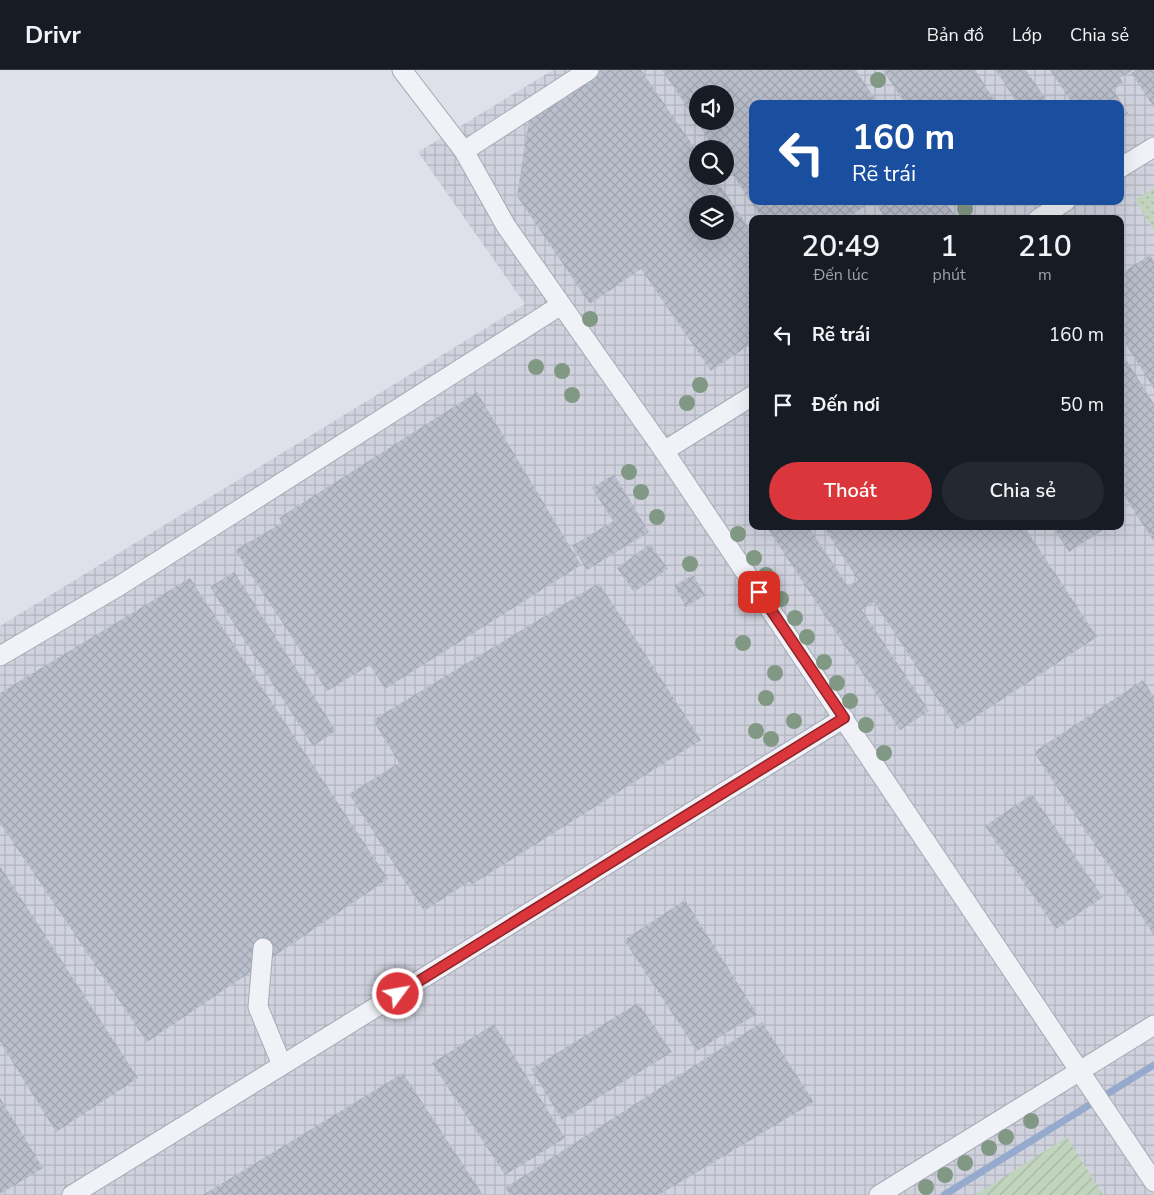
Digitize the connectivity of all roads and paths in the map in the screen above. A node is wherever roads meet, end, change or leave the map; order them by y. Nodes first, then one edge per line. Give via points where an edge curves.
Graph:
1 (589, 70) edge
2 (409, 72) edge
3 (1154, 147) edge
4 (464, 151) junction
5 (1124, 166) edge
6 (1060, 205) edge
7 (1044, 215) edge
8 (561, 305) junction
9 (749, 398) edge
10 (664, 451) junction
11 (0, 656) edge
12 (844, 718) junction
13 (263, 948) dead end
14 (1154, 1025) edge
15 (282, 1065) junction
16 (1081, 1070) junction
17 (1154, 1182) edge
18 (72, 1195) edge
19 (880, 1195) edge

1 - 4 street
2 - 4 street
3 - 5 street
4 - 8 street via 506,226
6 - 7 street
8 - 10 street
8 - 11 street via 119,586
9 - 10 street
10 - 12 street
12 - 15 street
12 - 16 street
13 - 15 street via 258,1007
14 - 16 street
15 - 18 street
16 - 17 street
16 - 19 street

